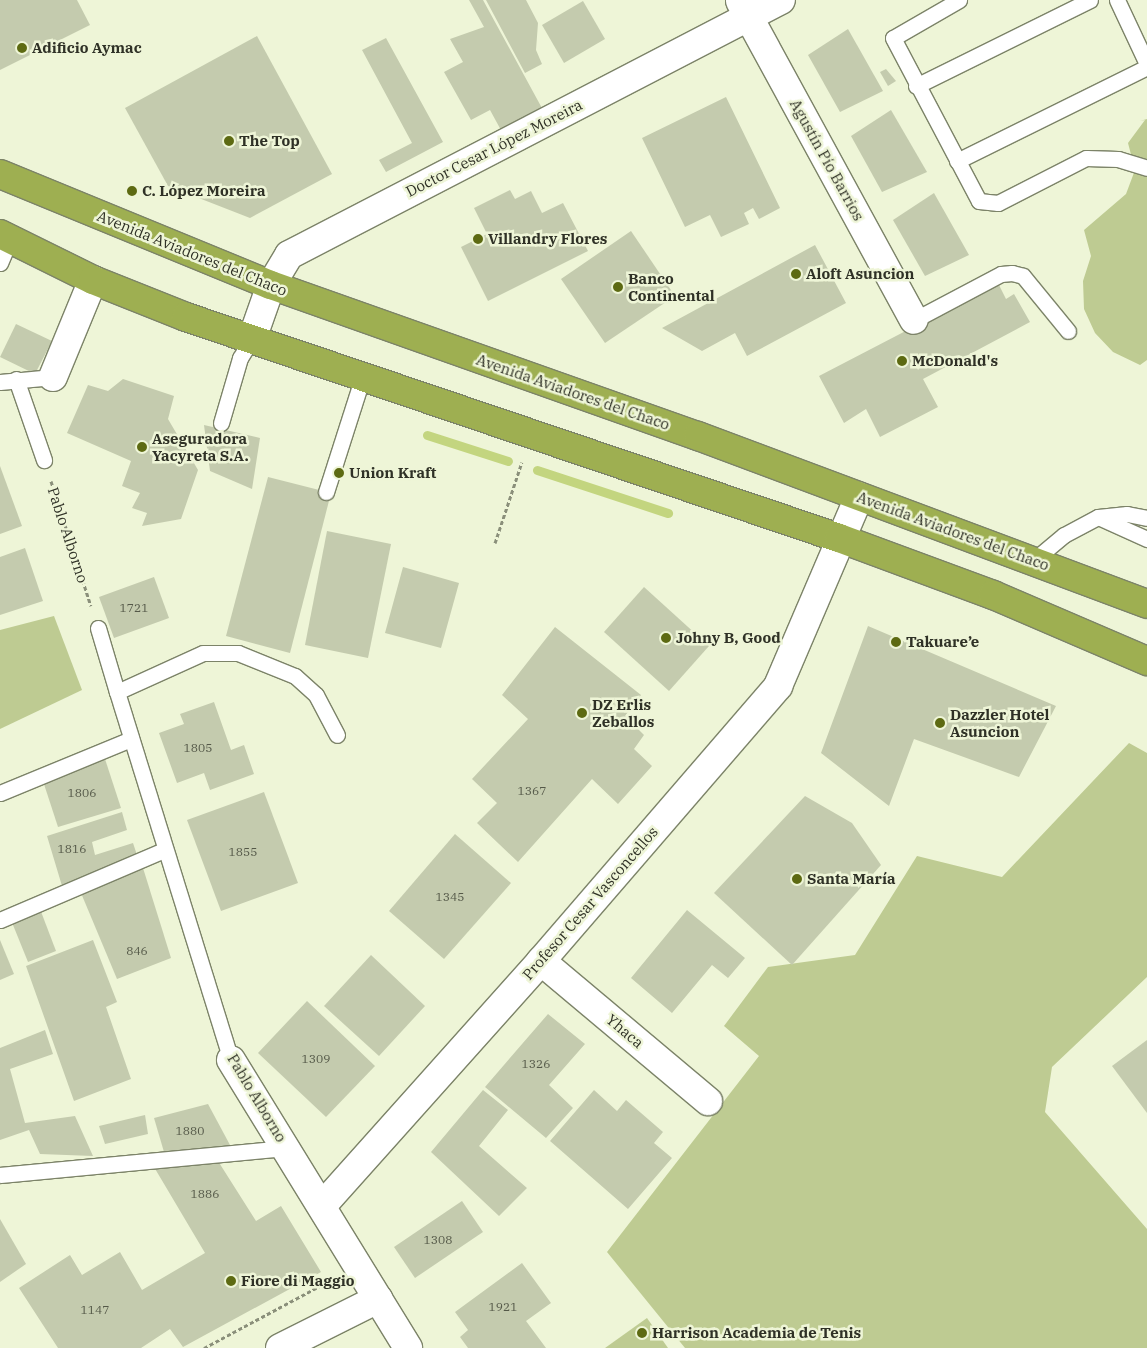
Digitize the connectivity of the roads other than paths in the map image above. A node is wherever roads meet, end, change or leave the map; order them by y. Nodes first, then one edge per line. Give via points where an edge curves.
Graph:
1 (782, 0) edge
2 (959, 0) edge
3 (1090, 0) edge
4 (1117, 0) edge
5 (744, 8) edge
6 (1147, 66) edge
7 (916, 86) junction
8 (957, 161) junction
9 (1147, 168) edge
10 (7, 181) edge
11 (3, 246) edge
12 (93, 280) junction
13 (270, 285) junction
14 (914, 320) joint
15 (1068, 331) dead end
16 (252, 339) junction
17 (363, 376) junction
18 (53, 377) joint
19 (16, 379) junction
20 (0, 382) edge
21 (221, 423) dead end
22 (44, 460) road end
23 (326, 492) dead end
24 (859, 497) junction
25 (1098, 517) junction
26 (1147, 518) edge
27 (839, 538) junction
28 (1147, 539) edge
29 (1034, 560) junction
30 (1147, 604) edge
31 (98, 628) road end
32 (1147, 661) edge
33 (117, 692) junction
34 (337, 735) dead end
35 (131, 739) junction
36 (0, 794) edge
37 (164, 850) junction
38 (0, 920) edge
39 (542, 961) junction
40 (231, 1060) joint
41 (708, 1101) dead end
42 (286, 1148) junction
43 (0, 1175) edge
44 (322, 1206) junction
45 (378, 1298) junction
46 (280, 1348) edge
47 (408, 1348) edge

1 - 5 street, Doctor Cesar López Moreira
2 - 7 lane via 893,38
3 - 7 lane
4 - 6 lane
5 - 13 street, Doctor Cesar López Moreira via 297,250 282,263
5 - 14 street, Agustín Pío Barrios
6 - 8 lane
7 - 8 lane
8 - 9 lane via 979,201 998,203 1086,158 1118,159
10 - 13 highway, Avenida Aviadores del Chaco
11 - 12 highway
12 - 16 highway
12 - 18 street
13 - 16 street, Doctor Cesar López Moreira
13 - 24 highway, Avenida Aviadores del Chaco
14 - 15 lane via 1000,274 1012,273 1023,276
16 - 17 highway
16 - 21 lane via 240,358
17 - 23 lane
17 - 27 highway
18 - 19 lane
19 - 20 lane
19 - 22 lane
24 - 27 street, Profesor Cesar Vasconcellos
24 - 29 highway, Avenida Aviadores del Chaco
25 - 26 lane via 1127,514
25 - 28 lane
25 - 29 lane via 1064,535
27 - 32 highway via 993,595
27 - 39 street, Profesor Cesar Vasconcellos via 778,686
29 - 30 highway, Avenida Aviadores del Chaco
31 - 33 lane, Pablo Alborno
33 - 34 lane via 203,653 238,653 295,676 316,695
33 - 35 lane, Pablo Alborno
35 - 36 lane
35 - 37 lane, Pablo Alborno
37 - 38 lane
37 - 40 lane, Pablo Alborno
39 - 41 street, Yhaca
39 - 44 street, Profesor Cesar Vasconcellos
40 - 42 street, Pablo Alborno
42 - 43 lane
42 - 44 street, Pablo Alborno
44 - 45 street, Pablo Alborno
45 - 46 street
45 - 47 street, Pablo Alborno

